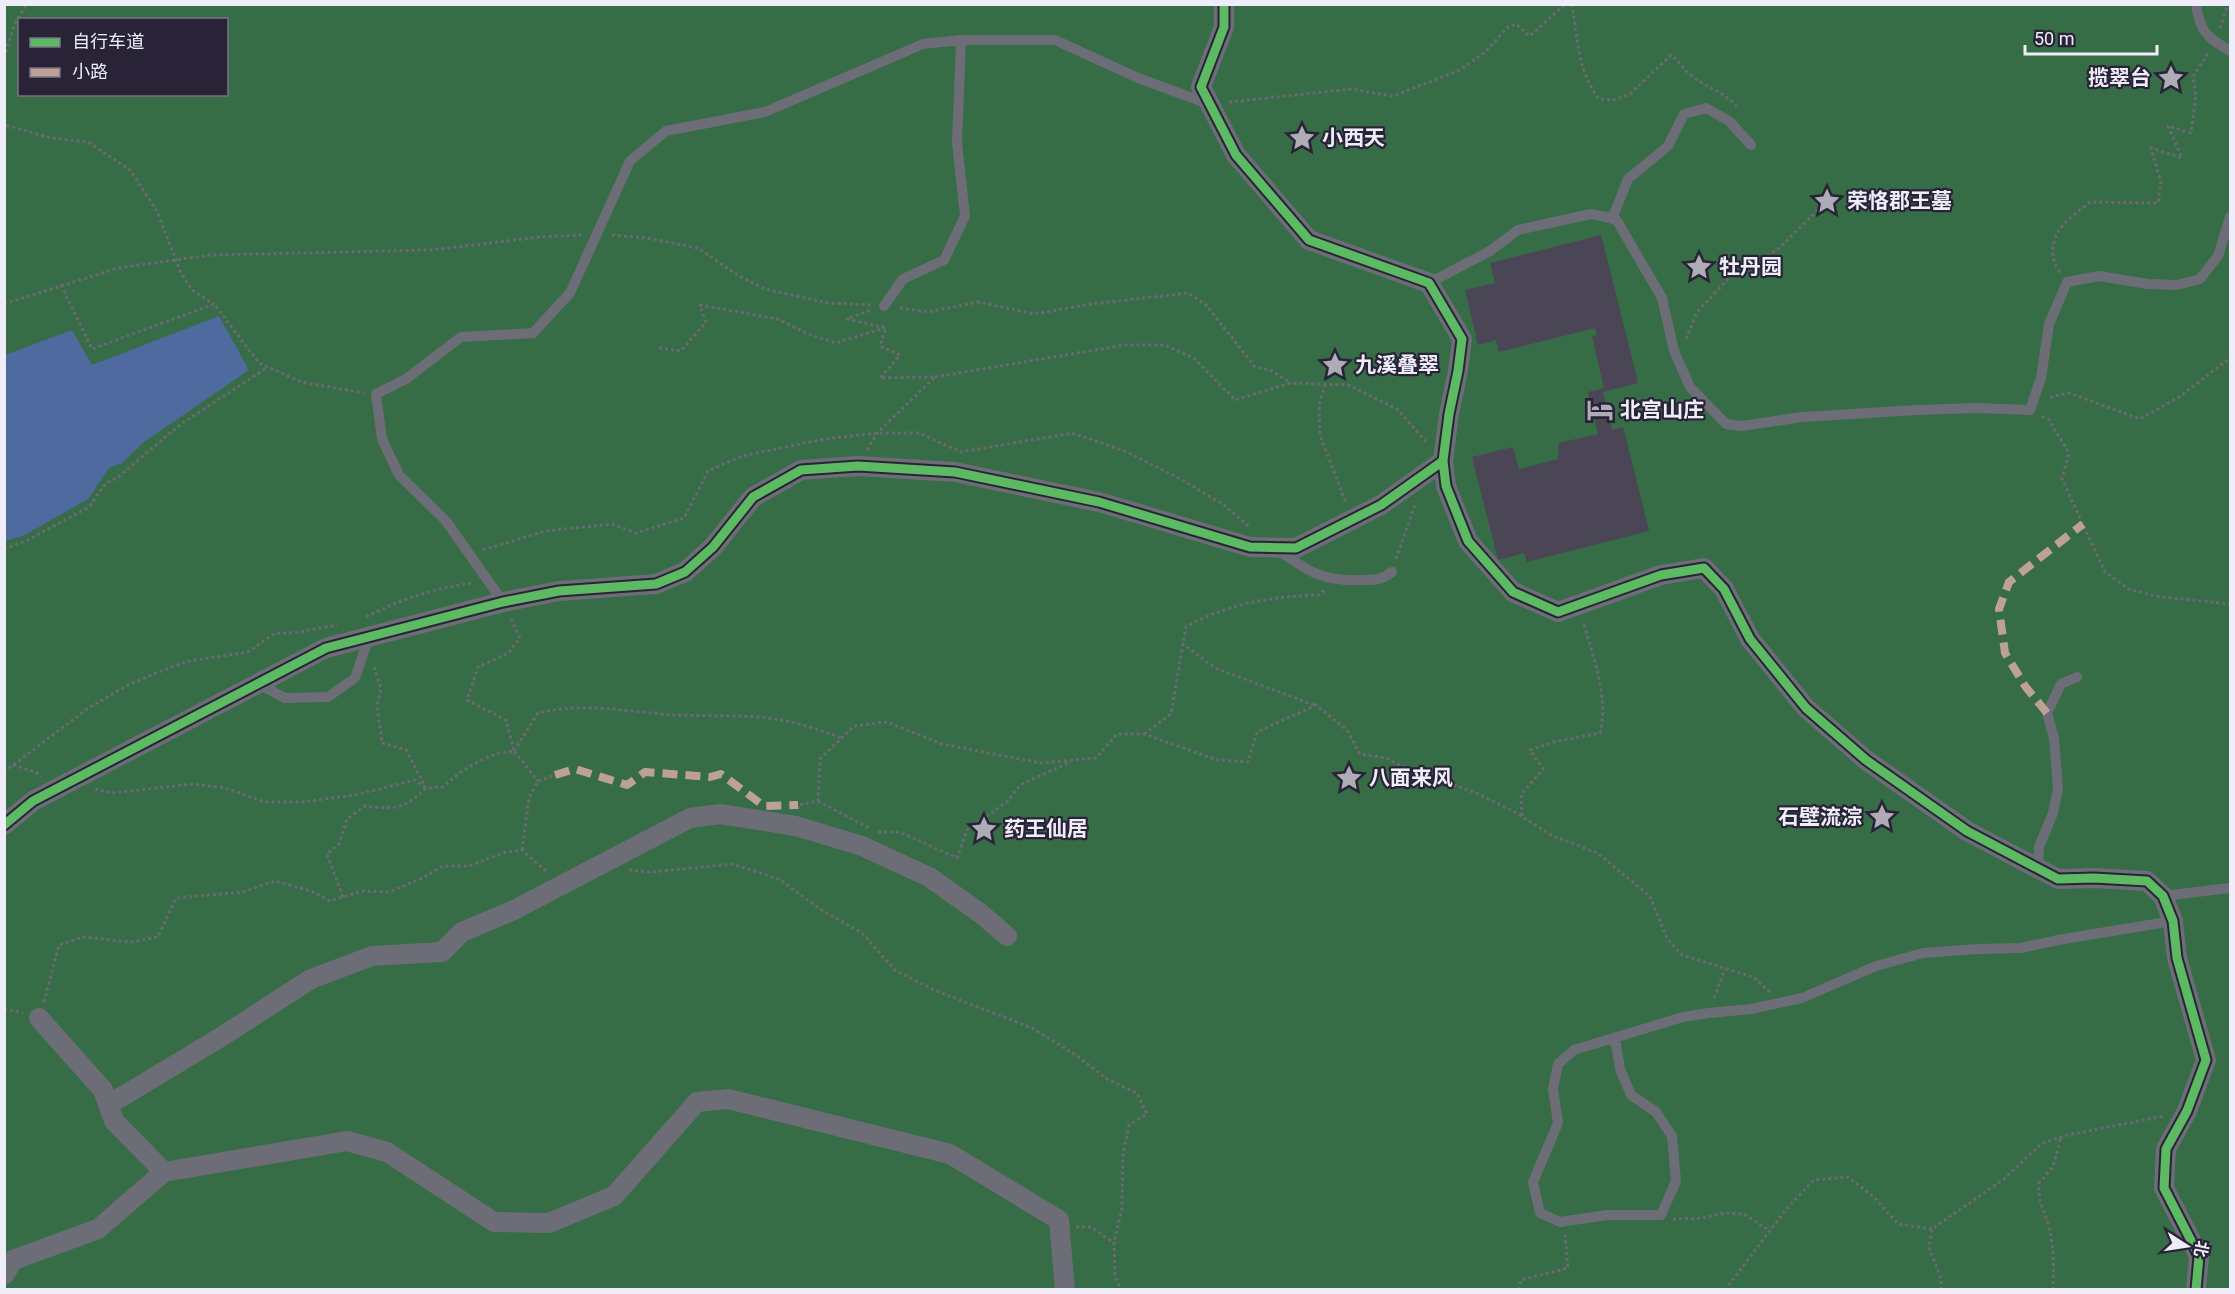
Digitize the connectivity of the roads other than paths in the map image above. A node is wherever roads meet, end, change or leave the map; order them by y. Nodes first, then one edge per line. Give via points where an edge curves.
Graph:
1 (1224, 4) edge
2 (2196, 4) edge
3 (960, 40) junction
4 (2230, 51) edge
5 (1209, 104) junction
6 (1751, 145) dead end
7 (2230, 217) edge
8 (1612, 219) junction
9 (1429, 283) junction
10 (884, 306) road end
11 (1443, 461) junction
12 (1275, 548) junction
13 (1392, 572) road end
14 (503, 603) junction
15 (366, 633) junction
16 (2077, 677) dead end
17 (256, 683) junction
18 (4, 825) edge
19 (2038, 868) junction
20 (2230, 888) edge
21 (2163, 896) junction
22 (2173, 921) junction
23 (1007, 936) dead end
24 (39, 1018) road end
25 (1615, 1038) junction
26 (108, 1105) junction
27 (164, 1172) junction
28 (4, 1275) edge
29 (1065, 1290) edge
30 (2196, 1290) edge

1 - 5 street via 1224,27 1201,87
2 - 4 lane via 2199,23 2214,43
3 - 5 lane via 1055,40 1138,78
3 - 10 lane via 957,143 965,216 944,260 903,279
3 - 14 lane via 923,44 765,112 666,130 630,161 570,293 533,333 460,337 406,379 376,394 382,439 399,476 446,521
5 - 9 street via 1236,155 1309,240
6 - 8 lane via 1729,121 1706,108 1684,114 1668,146 1628,179
7 - 8 lane via 2218,256 2200,279 2177,285 2099,276 2067,282 2049,324 2041,378 2030,410 1917,410 1802,417 1742,426 1726,424 1690,387 1678,360 1662,298 1616,219
8 - 9 lane via 1590,214 1518,230 1490,251
9 - 11 street via 1462,339
11 - 12 street via 1381,505 1296,548
11 - 19 street via 1446,486 1468,540 1513,592 1558,612 1661,575 1704,568 1724,589 1750,639 1806,708 1866,760 1967,831
12 - 13 lane via 1311,573 1339,582 1383,579
12 - 14 street via 1250,547 1099,502 955,472 858,466 801,470 753,497 713,547 685,572 656,584 559,591
14 - 15 street
15 - 17 street
15 - 17 lane via 355,678 328,697 285,698
16 - 19 lane via 2061,684 2047,713 2054,738 2058,789 2039,847
17 - 18 street via 33,801
19 - 21 street via 2058,879 2147,881
20 - 21 lane
21 - 22 street
22 - 25 lane via 2021,948 1923,953 1876,966 1802,998 1683,1017
22 - 30 street via 2177,958 2206,1060 2187,1112 2166,1149 2164,1188 2199,1256
23 - 26 street via 929,877 862,846 796,826 720,814 690,818 514,910 462,932 442,952 372,956 310,979
24 - 26 street via 103,1090
25 - 25 lane via 1574,1050 1558,1064 1553,1089 1558,1123 1533,1182 1540,1213 1560,1222 1607,1215 1661,1215 1676,1181 1672,1136 1656,1112 1631,1095 1620,1069
26 - 27 street via 114,1120
27 - 28 street via 98,1229 13,1260
27 - 29 street via 347,1142 387,1152 494,1222 549,1223 614,1196 697,1102 728,1099 950,1154 1059,1220

